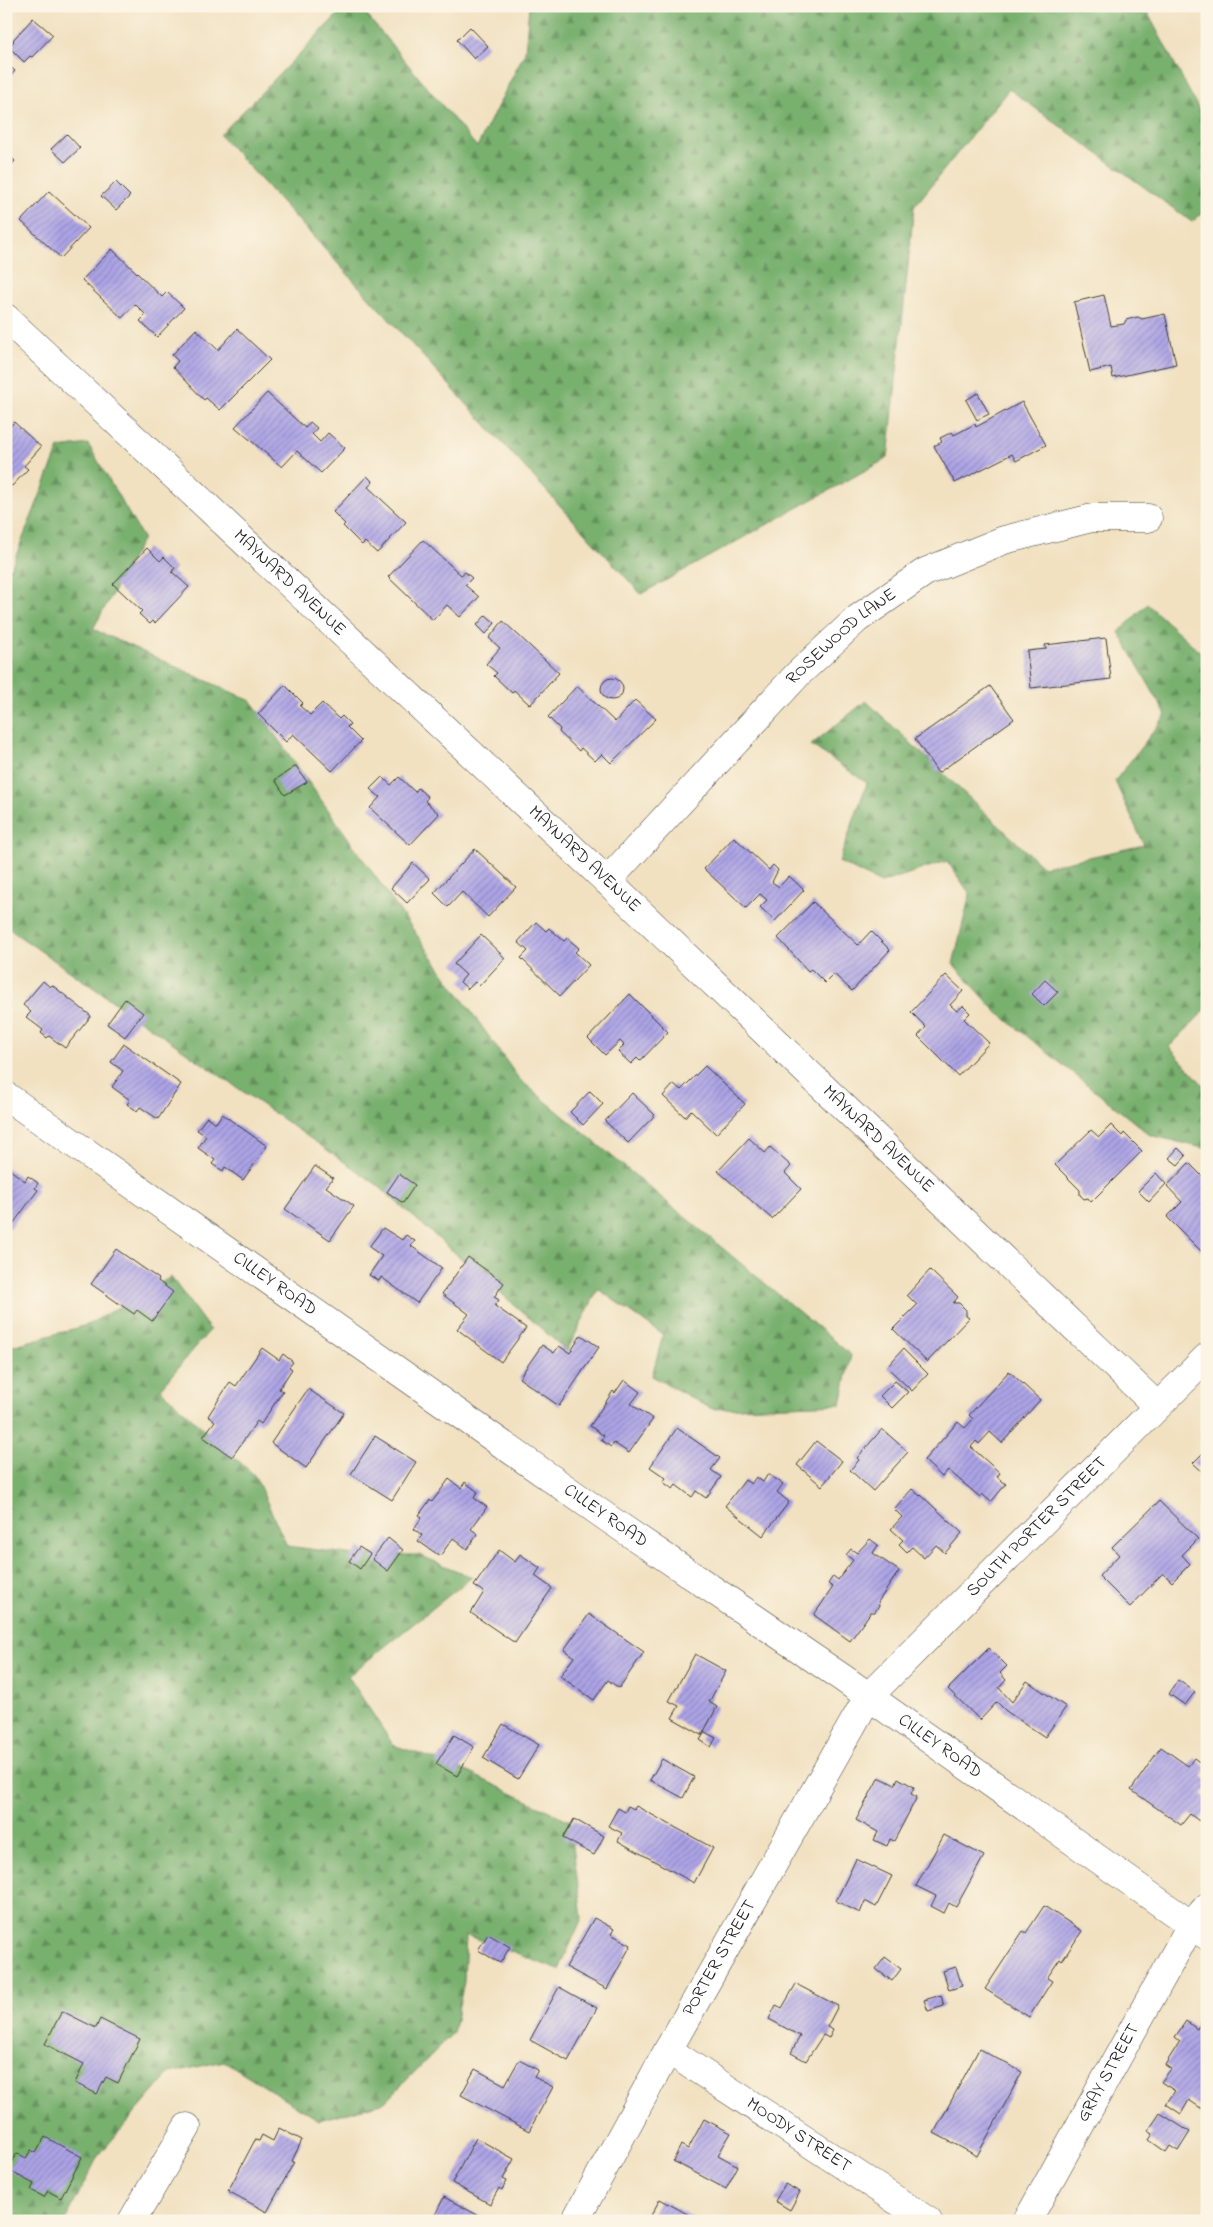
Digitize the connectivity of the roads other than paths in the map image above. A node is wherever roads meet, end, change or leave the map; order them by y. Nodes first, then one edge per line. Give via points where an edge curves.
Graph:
1 (6, 318) edge
2 (1148, 518) dead end
3 (607, 881) junction
4 (6, 1096) edge
5 (1207, 1357) edge
6 (1157, 1406) junction
7 (868, 1697) junction
8 (1201, 1923) edge
9 (668, 2050) junction
10 (187, 2127) dead end
11 (132, 2221) edge
12 (576, 2221) edge
13 (928, 2221) edge
14 (1027, 2221) edge

1 - 3 street, MAYNARD AVENUE
2 - 3 street, ROSEWOOD LANE via 1092,518 1004,540 925,572 857,619 798,674
3 - 6 street, MAYNARD AVENUE
4 - 7 street, CILLEY ROAD
5 - 6 street, SOUTH PORTER STREET
6 - 7 street, SOUTH PORTER STREET
7 - 8 street, CILLEY ROAD
7 - 9 street, PORTER STREET
8 - 14 street, GRAY STREET
9 - 12 street, PORTER STREET
9 - 13 street, MOODY STREET
10 - 11 street

